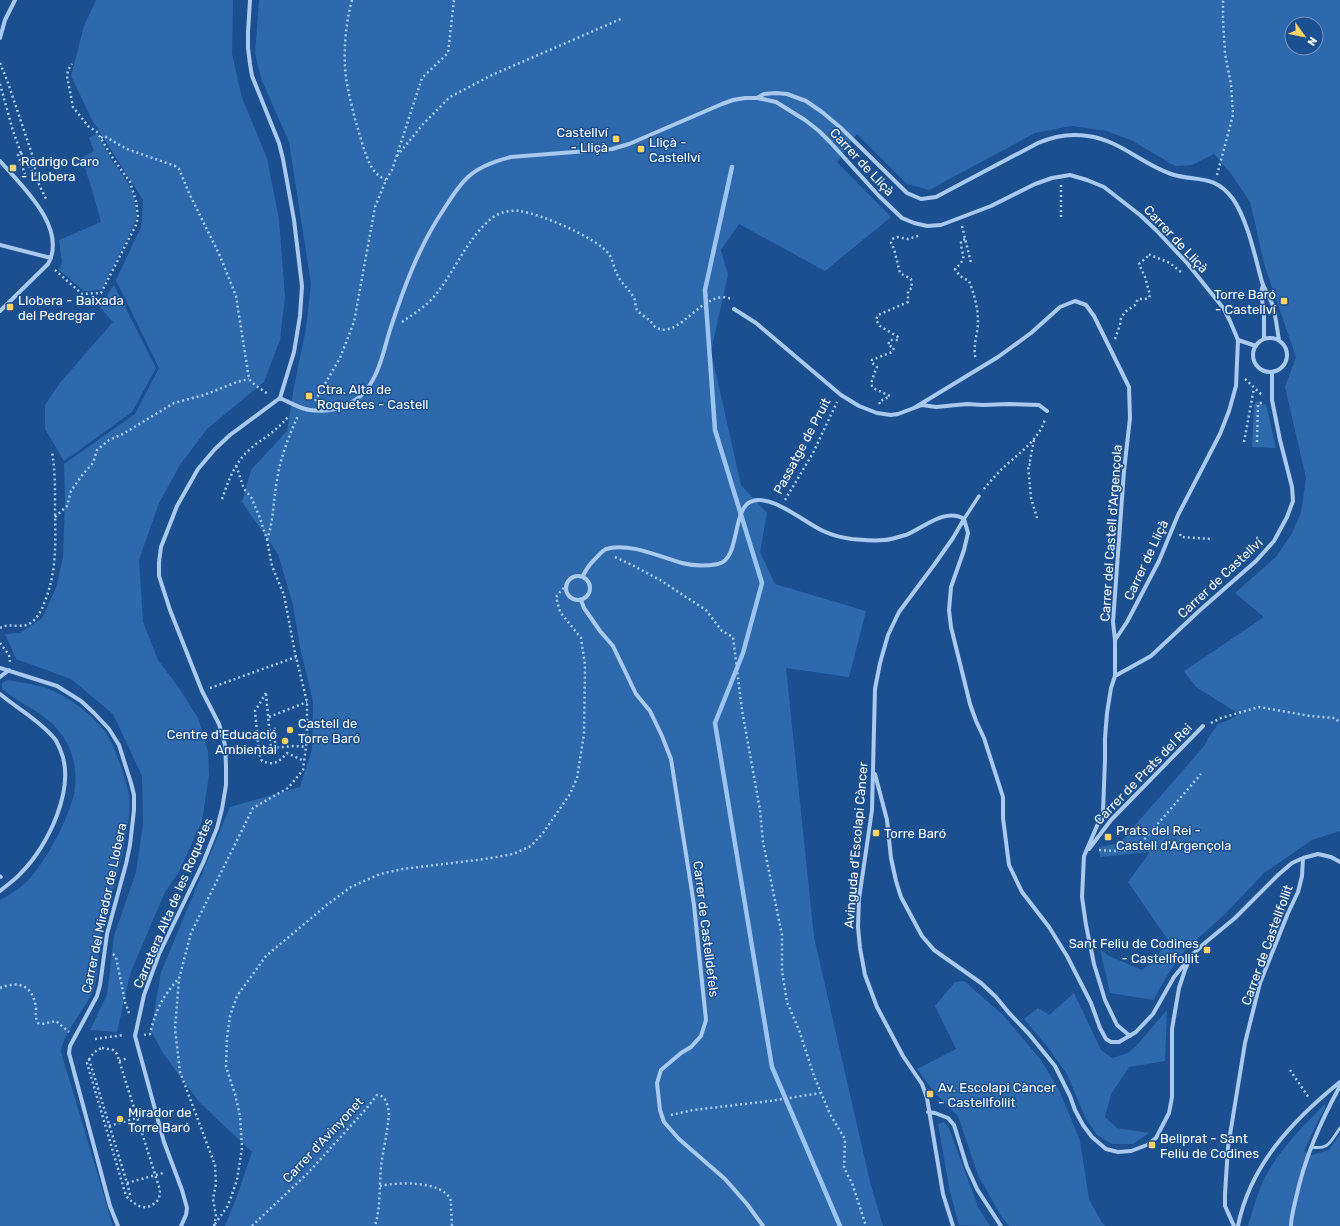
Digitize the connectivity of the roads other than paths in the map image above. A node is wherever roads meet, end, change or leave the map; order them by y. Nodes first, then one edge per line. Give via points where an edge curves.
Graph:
1 (15, 0) edge
2 (250, 0) edge
3 (0, 38) edge
4 (757, 98) junction
5 (0, 161) edge
6 (0, 245) edge
7 (51, 258) junction
8 (1263, 285) junction
9 (734, 309) road end
10 (0, 311) edge
11 (1264, 339) junction
12 (1238, 340) junction
13 (1279, 340) junction
14 (1256, 346) junction
15 (1272, 372) junction
16 (280, 398) junction
17 (914, 408) junction
18 (1047, 411) road end
19 (979, 496) road end
20 (964, 519) junction
21 (583, 576) junction
22 (581, 600) junction
23 (1115, 640) junction
24 (0, 668) edge
25 (9, 670) junction
26 (1116, 676) junction
27 (0, 677) edge
28 (0, 694) edge
29 (1204, 726) road end
30 (874, 770) junction
31 (1084, 856) junction
32 (1303, 858) junction
33 (1340, 862) edge
34 (0, 890) edge
35 (1193, 954) junction
36 (1130, 1036) junction
37 (1340, 1082) edge
38 (1340, 1086) edge
39 (928, 1112) junction
40 (1340, 1128) edge
41 (1311, 1147) junction
42 (118, 1226) edge
43 (181, 1226) edge
44 (763, 1226) edge
45 (953, 1226) edge
46 (1001, 1226) edge
47 (1234, 1226) edge
48 (1238, 1226) edge
49 (1290, 1226) edge

1 - 3 street
2 - 16 street via 248,48 252,76 283,159 302,286 294,352
4 - 8 street via 764,94 776,93 788,94 806,101 841,128 907,193 921,199 936,197 1050,138 1084,135 1102,139 1151,166 1172,174 1203,179 1227,192 1237,205
4 - 12 street, Carrer de Lliçà via 776,102 805,120 825,136 902,218 914,223 927,226 941,225 991,206 1035,184 1061,176 1070,175 1104,187 1140,215 1187,263 1224,309
4 - 16 street via 745,98 722,104 629,144 612,148 511,157 498,160 476,171 459,187 425,240 405,286 377,371 360,396 343,407 323,411 309,410
5 - 7 street via 41,210 52,235
6 - 7 street
7 - 10 street
8 - 11 street via 1261,292
8 - 13 street via 1273,307
9 - 17 street via 756,323 841,395 868,410 891,415
11 - 13 street via 1269,337
11 - 14 street
12 - 14 street
12 - 23 street, Carrer de Lliçà via 1236,386 1220,434 1178,515 1159,561
13 - 15 street via 1284,343 1287,358 1282,368
14 - 15 street via 1253,356 1257,366
15 - 26 street, Carrer de Castellví via 1272,400 1292,487 1293,501 1287,517 1274,541 1256,561 1151,656
16 - 43 street, Carretera Alta de les Roquetes via 230,435 198,469 177,506 158,562 159,576 172,617 202,691 219,724 225,745 226,785 217,828 159,954 144,995 135,1036 164,1142 187,1208
17 - 18 street via 922,405 936,407 1009,404 1039,405
17 - 23 street, Carrer del Castell d'Argençola via 1013,346 1060,308 1074,301 1086,305 1129,387 1130,405 1113,622
19 - 20 street
20 - 21 street via 960,516 948,516 907,534 890,539 872,540 837,536 822,531 781,507 758,500 749,502 742,510 735,537 726,559 720,564 683,564 620,547 604,550 586,568
20 - 30 street, Avinguda d'Escolapi Càncer via 938,560 899,612 888,635 875,689
20 - 36 street via 968,533 951,587 949,616 970,704 1003,797 1009,864 1022,892 1067,956 1092,1003 1106,1039 1119,1042
21 - 22 street via 589,581 590,589 587,596
21 - 22 street via 572,576 566,585 569,597
22 - 44 street, Carrer de Castelldefels via 584,608 613,646 636,694 650,712 671,760 676,785 694,905 706,1020 701,1036 661,1070 657,1083 660,1110 664,1122 679,1139 725,1179
23 - 26 street, Carrer del Castell d'Argençola
24 - 25 street, Carrer del Mirador de Llobera
25 - 27 street
25 - 42 street, Carrer del Mirador de Llobera via 57,686 90,709 109,729 118,745 127,767 134,796 133,823 126,864 104,948 99,991 70,1046 69,1053 110,1206
26 - 31 street, Carrer del Castell d'Argençola via 1111,688 1106,726 1102,812
28 - 34 street via 33,718 55,739 65,771 64,790 52,828 40,849 21,873
29 - 31 street, Carrer de Prats del Rei via 1111,820
30 - 35 street via 887,820 896,881 901,897 922,936 934,950 981,983 1029,1034 1055,1066 1083,1125 1106,1149 1118,1152 1131,1151 1147,1145 1156,1138 1166,1120 1172,1097 1172,1029 1179,988
30 - 39 street, Avinguda d'Escolapi Càncer via 872,810 859,899 860,948 865,975 903,1056 922,1084
31 - 36 street, Carrer del Castell d'Argençola via 1082,897 1094,964 1104,1000 1117,1025
32 - 33 street via 1318,854
32 - 35 street via 1278,875 1235,918
32 - 47 street, Carrer de Castellfollit via 1298,892 1260,983 1245,1042 1228,1146 1225,1194 1225,1206
35 - 36 street via 1174,977 1152,1014
37 - 48 street via 1279,1140 1262,1164 1247,1194
38 - 41 street via 1322,1119
39 - 45 street, Avinguda d'Escolapi Càncer via 943,1194
39 - 46 street via 948,1118 954,1125 977,1189
40 - 41 lane via 1326,1147
41 - 49 street via 1300,1180

